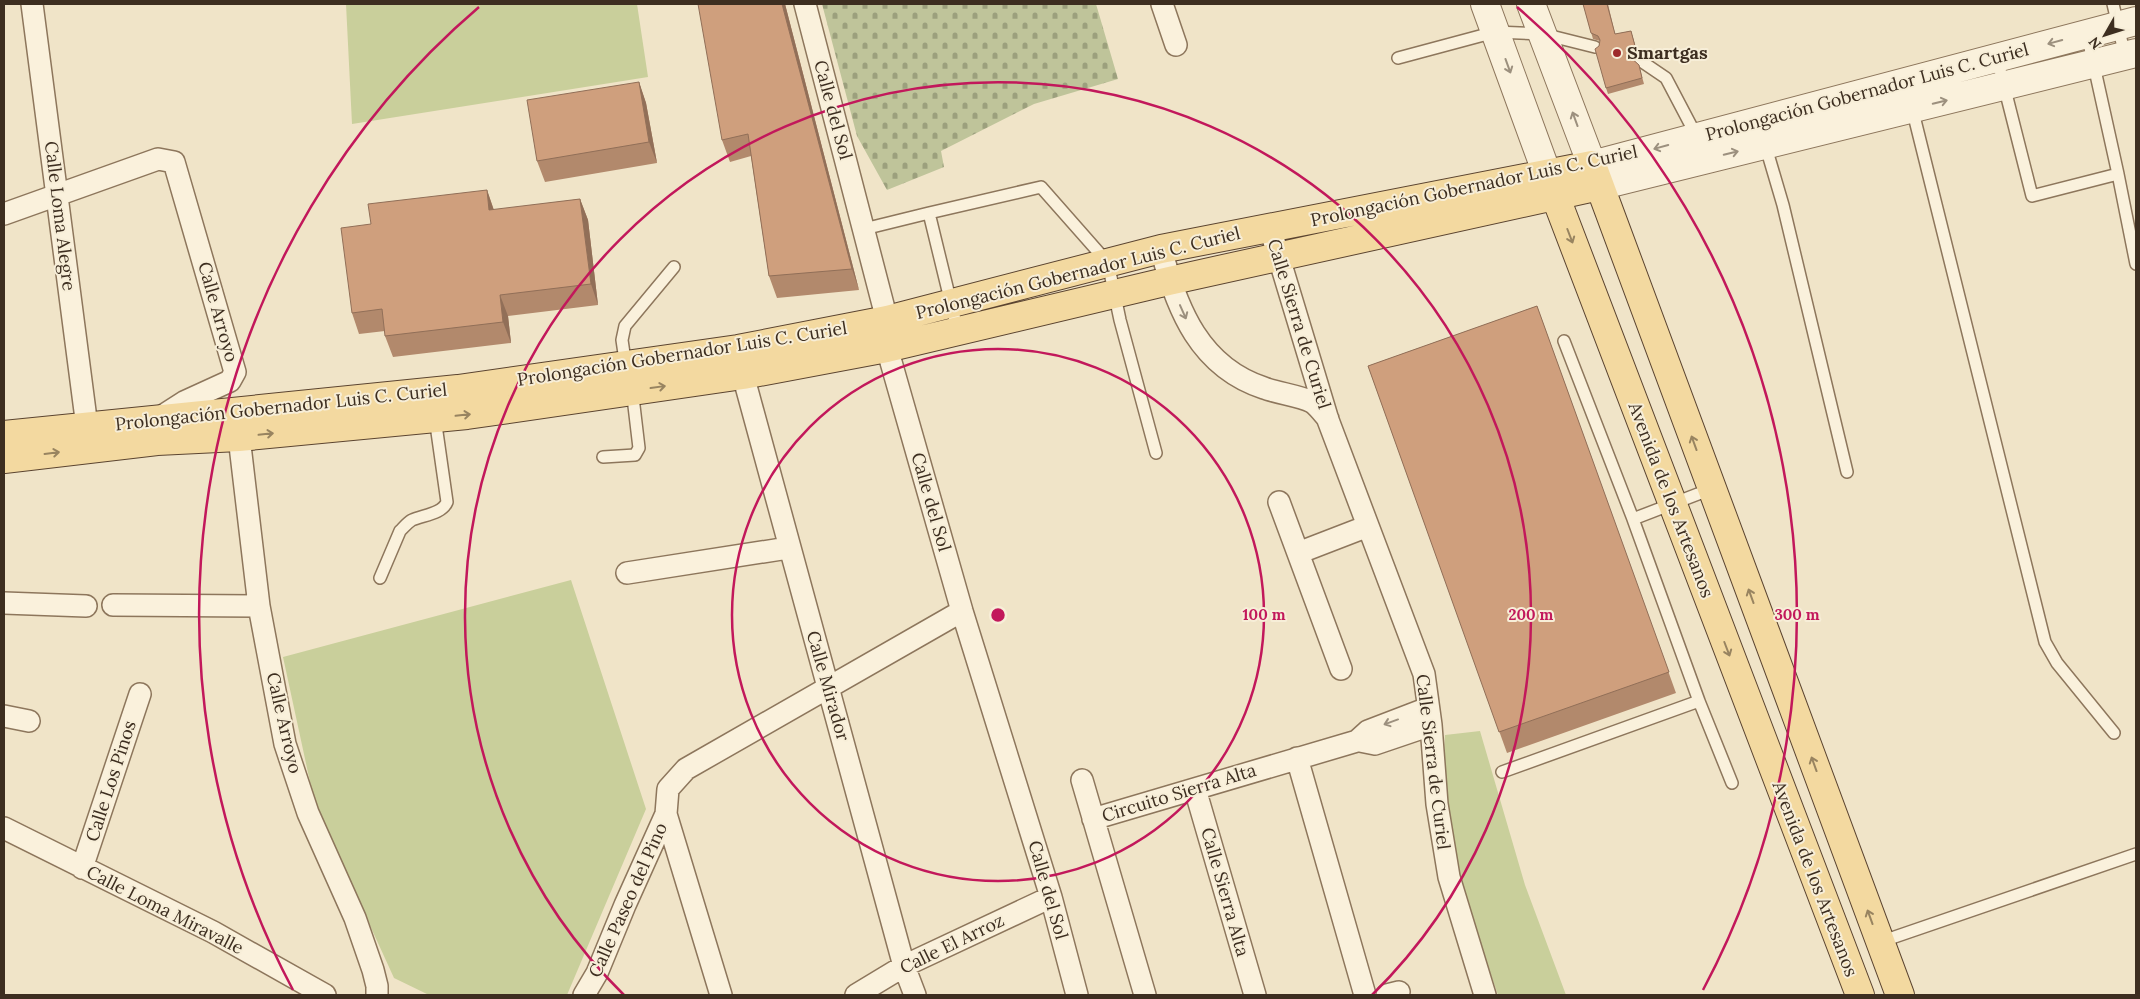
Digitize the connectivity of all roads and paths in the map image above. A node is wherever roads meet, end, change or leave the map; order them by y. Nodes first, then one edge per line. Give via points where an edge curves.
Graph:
1 (32, 4) edge
2 (805, 4) edge
3 (1162, 4) edge
4 (1485, 4) edge
5 (1531, 4) edge
6 (2122, 17) edge
7 (1495, 32) junction
8 (1543, 34) junction
9 (2088, 34) junction
10 (1176, 45) dead end
11 (1595, 47) edge
12 (2131, 54) edge
13 (1398, 58) dead end
14 (1997, 58) junction
15 (1638, 59) dead end
16 (2093, 64) junction
17 (2005, 86) junction
18 (1908, 96) junction
19 (1763, 133) junction
20 (1701, 149) junction
21 (2118, 174) junction
22 (1595, 175) junction
23 (1551, 184) junction
24 (57, 194) junction
25 (929, 213) junction
26 (4, 214) edge
27 (1270, 228) junction
28 (864, 229) junction
29 (1161, 250) junction
30 (1279, 258) junction
31 (1108, 263) junction
32 (2136, 264) edge
33 (674, 266) dead end
34 (1169, 281) junction
35 (1116, 294) junction
36 (950, 303) junction
37 (887, 320) junction
38 (958, 332) junction
39 (1564, 341) dead end
40 (887, 348) junction
41 (626, 365) junction
42 (742, 376) junction
43 (632, 391) junction
44 (435, 418) junction
45 (156, 420) junction
46 (1328, 420) junction
47 (4, 435) edge
48 (239, 437) junction
49 (89, 438) junction
50 (1156, 453) dead end
51 (603, 457) dead end
52 (4, 458) edge
53 (1847, 472) dead end
54 (1711, 489) junction
55 (1279, 502) dead end
56 (1672, 504) junction
57 (1633, 519) junction
58 (1368, 526) junction
59 (788, 548) junction
60 (1298, 554) junction
61 (627, 573) dead end
62 (380, 578) dead end
63 (4, 603) edge
64 (113, 605) dead end
65 (86, 606) dead end
66 (259, 606) junction
67 (962, 611) junction
68 (1341, 669) dead end
69 (829, 687) junction
70 (140, 694) dead end
71 (1699, 701) junction
72 (4, 716) edge
73 (1430, 717) junction
74 (29, 721) dead end
75 (2114, 733) dead end
76 (1297, 758) junction
77 (1502, 772) dead end
78 (1082, 780) dead end
79 (1732, 783) dead end
80 (1194, 789) junction
81 (666, 814) junction
82 (1093, 819) junction
83 (4, 828) edge
84 (2136, 854) edge
85 (82, 868) junction
86 (1051, 897) junction
87 (1880, 942) junction
88 (1844, 957) junction
89 (904, 966) junction
90 (325, 995) edge
91 (376, 995) edge
92 (584, 995) edge
93 (721, 995) edge
94 (856, 995) edge
95 (915, 995) edge
96 (1078, 995) edge
97 (1145, 995) edge
98 (1255, 995) edge
99 (1365, 995) edge
100 (1485, 995) edge
101 (1860, 995) edge
102 (1900, 995) edge

1 - 24 street, Calle Loma Alegre
2 - 28 street, Calle del Sol
3 - 10 street
4 - 7 street, Avenida de los Artesanos
5 - 8 street
6 - 9 street, Prolongación Gobernador Luis C. Curiel
6 - 12 lane
7 - 8 lane
7 - 13 lane
7 -> 23 street, Avenida de los Artesanos
8 - 11 lane
22 -> 8 street
9 -> 14 street, Prolongación Gobernador Luis C. Curiel
9 - 16 lane
12 - 16 street, Prolongación Gobernador Luis C. Curiel
14 - 17 lane
14 - 18 street, Prolongación Gobernador Luis C. Curiel
15 - 20 lane via 1666,78
16 - 17 street, Prolongación Gobernador Luis C. Curiel
16 - 21 lane
18 -> 17 street, Prolongación Gobernador Luis C. Curiel
17 - 21 lane via 2032,196
18 - 19 street, Prolongación Gobernador Luis C. Curiel
18 - 75 lane via 2045,642 2057,663
19 - 20 street, Prolongación Gobernador Luis C. Curiel
19 - 53 lane
20 - 22 street, Prolongación Gobernador Luis C. Curiel
21 - 32 lane
22 - 23 main road, Prolongación Gobernador Luis C. Curiel
54 -> 22 main road
23 - 27 main road, Prolongación Gobernador Luis C. Curiel
23 - 30 main road, Prolongación Gobernador Luis C. Curiel
23 -> 56 main road, Avenida de los Artesanos
24 - 26 street
24 - 45 street, Calle Arroyo via 158,159 174,162 235,372 230,381 184,402
24 - 49 street, Calle Loma Alegre
25 - 28 lane
25 - 31 lane via 1041,187
25 - 36 lane
27 - 29 main road, Prolongación Gobernador Luis C. Curiel
27 - 30 street, Calle Sierra de Curiel
28 - 37 street, Calle del Sol
29 - 31 main road, Prolongación Gobernador Luis C. Curiel
29 - 34 street, Calle Sierra de Curiel
30 - 34 main road, Prolongación Gobernador Luis C. Curiel
30 - 46 street, Calle Sierra de Curiel
31 - 35 lane
31 - 36 main road, Prolongación Gobernador Luis C. Curiel
33 - 41 lane via 625,326 622,340
34 - 35 main road, Prolongación Gobernador Luis C. Curiel
34 -> 46 street, Calle Sierra de Curiel via 1188,322 1214,360 1253,385 1311,402
35 - 38 main road, Prolongación Gobernador Luis C. Curiel
35 - 50 lane
36 - 37 main road, Prolongación Gobernador Luis C. Curiel
36 - 38 lane
37 - 40 street, Calle del Sol
37 - 41 main road, Prolongación Gobernador Luis C. Curiel via 738,349
38 - 40 main road, Prolongación Gobernador Luis C. Curiel
39 - 57 lane
40 - 42 main road, Prolongación Gobernador Luis C. Curiel
40 - 67 street, Calle del Sol
41 - 43 lane
41 - 45 main road, Prolongación Gobernador Luis C. Curiel via 458,389
43 -> 42 main road, Prolongación Gobernador Luis C. Curiel
42 - 59 street, Calle Mirador
44 -> 43 main road, Prolongación Gobernador Luis C. Curiel
43 - 51 lane via 638,453
48 -> 44 main road, Prolongación Gobernador Luis C. Curiel
44 - 62 lane via 447,502 443,508 411,521 400,531
45 - 49 main road, Prolongación Gobernador Luis C. Curiel
46 - 58 street, Calle Sierra de Curiel
47 - 49 main road, Prolongación Gobernador Luis C. Curiel
48 - 49 main road, Prolongación Gobernador Luis C. Curiel via 157,441
48 - 66 street, Calle Arroyo
52 -> 49 main road, Prolongación Gobernador Luis C. Curiel
54 - 56 lane
87 -> 54 main road
55 - 60 street
56 - 57 lane
56 -> 88 main road, Avenida de los Artesanos
57 - 71 lane
58 - 60 street
58 - 73 street, Calle Sierra de Curiel via 1424,674
59 - 61 street
59 - 69 street, Calle Mirador
60 - 68 street
63 - 65 street
64 - 66 street
66 - 91 street, Calle Arroyo via 285,744 308,813 355,918 373,970
67 - 69 street, Calle Paseo del Pino
67 - 86 street, Calle del Sol
69 - 81 street, Calle Paseo del Pino via 686,769 668,788
69 - 89 street, Calle Mirador
70 - 85 street, Calle Los Pinos
71 - 77 lane
71 - 79 lane
72 - 74 street
73 - 76 street, Circuito Sierra Alta via 1375,744 1357,740
73 - 100 street, Calle Sierra de Curiel via 1437,804 1449,877
76 - 80 street, Circuito Sierra Alta
76 - 99 street
78 - 82 street
80 - 82 street, Circuito Sierra Alta
80 - 98 street, Calle Sierra Alta
81 - 92 street, Calle Paseo del Pino via 597,973
81 - 93 street
82 - 97 street, Circuito Sierra Alta
83 - 85 street, Calle Loma Miravalle
84 - 87 lane
85 - 90 street, Calle Loma Miravalle via 213,932
86 - 89 street, Calle El Arroz
86 - 96 street, Calle del Sol
87 - 88 main road
87 - 102 main road
88 - 101 main road, Avenida de los Artesanos
89 - 94 street, Calle El Arroz
89 - 95 street, Calle Mirador

